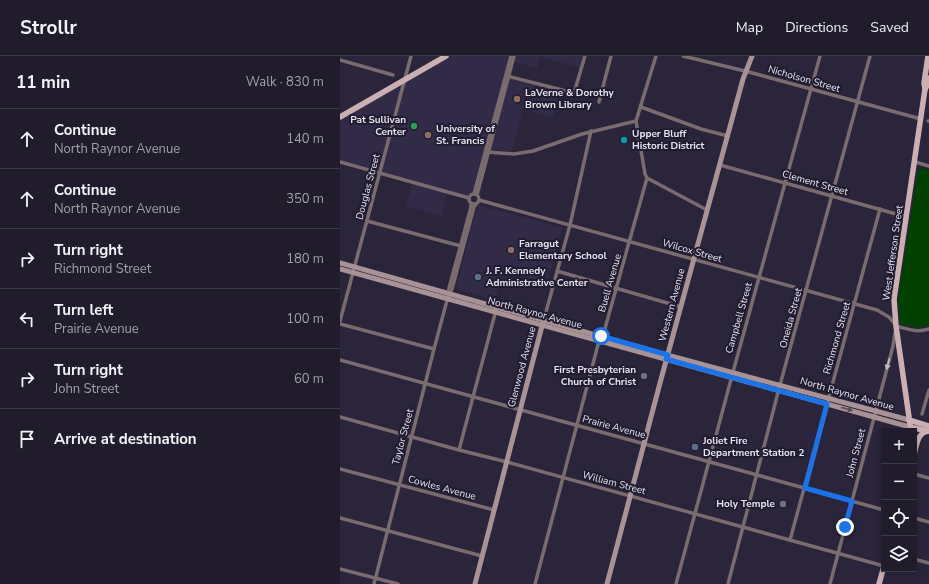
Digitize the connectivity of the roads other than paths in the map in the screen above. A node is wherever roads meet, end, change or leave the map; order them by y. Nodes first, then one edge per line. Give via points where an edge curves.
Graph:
1 (411, 56) edge
2 (446, 56) edge
3 (513, 56) edge
4 (585, 56) edge
5 (611, 56) edge
6 (656, 56) edge
7 (683, 56) edge
8 (752, 56) edge
9 (820, 56) edge
10 (870, 56) edge
11 (928, 56) edge
12 (340, 60) edge
13 (928, 68) edge
14 (745, 70) junction
15 (393, 75) dead end
16 (507, 76) junction
17 (929, 78) edge
18 (405, 79) junction
19 (810, 89) junction
20 (926, 92) edge
21 (599, 102) dead end
22 (858, 102) junction
23 (641, 107) junction
24 (340, 117) edge
25 (921, 119) junction
26 (636, 121) junction
27 (591, 131) junction
28 (728, 136) junction
29 (487, 152) junction
30 (340, 162) edge
31 (915, 162) junction
32 (720, 165) junction
33 (929, 166) edge
34 (380, 173) junction
35 (647, 178) junction
36 (785, 183) junction
37 (476, 194) junction
38 (833, 196) junction
39 (469, 198) junction
40 (478, 202) junction
41 (471, 203) junction
42 (880, 209) junction
43 (707, 210) junction
44 (907, 217) junction
45 (367, 221) junction
46 (570, 225) junction
47 (630, 241) junction
48 (461, 246) junction
49 (694, 260) junction
50 (340, 263) edge
51 (340, 269) edge
52 (354, 270) junction
53 (557, 271) junction
54 (759, 277) junction
55 (616, 289) junction
56 (806, 290) junction
57 (448, 296) junction
58 (854, 304) junction
59 (680, 307) junction
60 (496, 309) junction
61 (340, 322) edge
62 (543, 322) junction
63 (896, 326) junction
64 (929, 329) edge
65 (600, 338) junction
66 (434, 349) junction
67 (667, 357) junction
68 (340, 360) edge
69 (732, 375) junction
70 (425, 384) junction
71 (780, 388) junction
72 (929, 390) edge
73 (473, 397) junction
74 (827, 401) junction
75 (520, 409) junction
76 (875, 414) junction
77 (922, 414) dead end
78 (340, 418) edge
79 (577, 425) junction
80 (910, 426) edge
81 (929, 426) edge
82 (929, 431) edge
83 (411, 436) junction
84 (644, 444) junction
85 (917, 444) edge
86 (459, 450) junction
87 (507, 462) junction
88 (709, 462) junction
89 (340, 469) edge
90 (757, 475) junction
91 (917, 475) edge
92 (563, 477) junction
93 (929, 478) edge
94 (398, 484) junction
95 (805, 488) junction
96 (630, 496) junction
97 (852, 501) junction
98 (881, 509) edge
99 (494, 510) junction
100 (695, 514) junction
101 (340, 518) edge
102 (917, 519) edge
103 (929, 522) edge
104 (743, 527) junction
105 (387, 531) junction
106 (790, 540) junction
107 (838, 553) junction
108 (482, 556) junction
109 (917, 560) edge
110 (929, 563) edge
111 (881, 565) edge
112 (340, 569) edge
113 (882, 572) edge
114 (375, 578) junction
115 (374, 584) edge
116 (398, 584) edge
117 (475, 584) edge
118 (536, 584) edge
119 (607, 584) edge
120 (676, 584) edge
121 (728, 584) edge
122 (830, 584) edge
123 (879, 584) edge

1 - 18 street, Douglas Street
2 - 18 main road
3 - 16 street
4 - 16 street via 574,94
5 - 21 street
6 - 23 street, Buell Avenue
7 - 14 street, Nicholson Street
8 - 14 street, Western Avenue
9 - 19 street, Campbell Street
10 - 22 street, Oneida Street
11 - 13 main road
12 - 15 street
13 - 20 main road via 924,83
14 - 19 street, Nicholson Street
14 - 28 street, Western Avenue
16 - 29 street
17 - 20 main road, West Jefferson Street
18 - 24 main road
18 - 34 street, Douglas Street
19 - 22 street, Nicholson Street
19 - 36 street, Campbell Street
20 - 25 main road, West Jefferson Street
22 - 25 street, Nicholson Street
22 - 38 street, Oneida Street
23 - 26 street, Buell Avenue
23 - 28 street via 700,129
25 - 31 main road, West Jefferson Street
26 - 27 street
26 - 35 street, Buell Avenue
27 - 29 street via 533,151 514,154
27 - 46 street, Glenwood Avenue
28 - 32 street, Western Avenue
29 - 37 street
30 - 34 street
31 - 33 street
31 - 44 main road, West Jefferson Street
32 - 36 street, Clement Street
32 - 43 street, Western Avenue
34 - 39 street
34 - 45 street, Douglas Street
35 - 43 street
35 - 47 street, Buell Avenue
36 - 38 street, Clement Street
36 - 54 street, Campbell Street
37 - 39 street
37 - 40 street
38 - 42 street, Clement Street
38 - 56 street, Oneida Street
39 - 41 street
40 - 41 street, Wilcox Street
40 - 46 street, Wilcox Street
40 - 57 street, Taylor Street via 474,207
41 - 48 street, Taylor Street
42 - 44 street, Clement Street
42 - 58 street, Richmond Street
43 - 49 street, Western Avenue
44 - 63 main road, West Jefferson Street via 894,299
45 - 48 street
45 - 52 street, Douglas Street
46 - 47 street, Wilcox Street
46 - 53 street, Glenwood Avenue
47 - 49 street, Wilcox Street
47 - 55 street, Buell Avenue
48 - 57 street, Taylor Street
49 - 54 street, Wilcox Street
49 - 59 street, Western Avenue
50 - 52 street, North Raynor Avenue
51 - 52 street, North Raynor Avenue
52 - 57 street, North Raynor Avenue
52 - 61 street, Douglas Street
53 - 55 street
53 - 62 street, Glenwood Avenue
54 - 56 street, Wilcox Street
54 - 69 street, Campbell Street
55 - 59 street
55 - 65 street, Buell Avenue
56 - 58 street, Wilcox Street
56 - 71 street, Oneida Street
57 - 60 street, North Raynor Avenue
57 - 66 street, Taylor Street
58 - 63 street, Wilcox Street via 883,313
58 - 74 street, Richmond Street
59 - 67 street, Western Avenue
60 - 62 street, North Raynor Avenue
60 - 73 street
61 - 66 street
62 - 65 street, North Raynor Avenue
62 - 75 street, Glenwood Avenue
63 - 64 street via 913,331
63 -> 76 street, John Street
63 - 80 main road, West Jefferson Street
65 - 67 street, North Raynor Avenue
65 - 79 street, Buell Avenue
66 - 70 street, Taylor Street
67 - 69 street, North Raynor Avenue
67 - 84 street, Western Avenue
68 - 70 street, Prairie Avenue
69 - 71 street, North Raynor Avenue
69 - 88 street, Campbell Street
70 - 73 street, Prairie Avenue
70 - 83 street, Taylor Street
71 - 74 street, North Raynor Avenue
71 - 90 street, Oneida Street
72 - 77 street
73 - 75 street, Prairie Avenue
73 - 86 street
74 - 76 street, North Raynor Avenue
74 - 95 street, Richmond Street
75 - 79 street, Prairie Avenue
75 - 87 street, Glenwood Avenue
76 - 80 street, North Raynor Avenue
76 - 97 street, John Street
78 - 83 street, William Street
79 - 84 street, Prairie Avenue
79 - 92 street, Buell Avenue
80 - 81 main road
80 - 82 main road
82 - 85 main road via 920,434
83 - 86 street, William Street
83 - 94 street, Taylor Street
84 - 88 street, Prairie Avenue
84 - 96 street, Western Avenue
86 - 87 street, William Street
87 - 92 street, William Street
87 - 99 street, Glenwood Avenue
88 - 90 street, Prairie Avenue
88 - 100 street, Campbell Street
89 - 94 street, Cowles Avenue
90 - 95 street, Prairie Avenue
90 - 104 street, Oneida Street
91 - 93 street
92 - 96 street, William Street
92 - 118 street, Buell Avenue
94 - 99 street, Cowles Avenue
94 - 105 street, Taylor Street
95 - 97 street, Prairie Avenue
95 - 106 street, Richmond Street
96 - 100 street, William Street
96 - 119 street, Western Avenue
97 - 98 street, Prairie Avenue
97 - 107 street, John Street
99 - 108 street, Glenwood Avenue
100 - 104 street, William Street
100 - 120 street, Campbell Street
101 - 105 street
102 - 103 street
104 - 106 street, William Street
104 - 121 street, Oneida Street
105 - 108 street
105 - 114 street, Taylor Street
106 - 107 street, William Street
107 - 111 street, William Street
107 - 122 street, John Street
108 - 117 street, Glenwood Avenue
109 - 110 street
112 - 114 street
113 - 123 main road
114 - 115 street, Taylor Street
114 - 116 street

